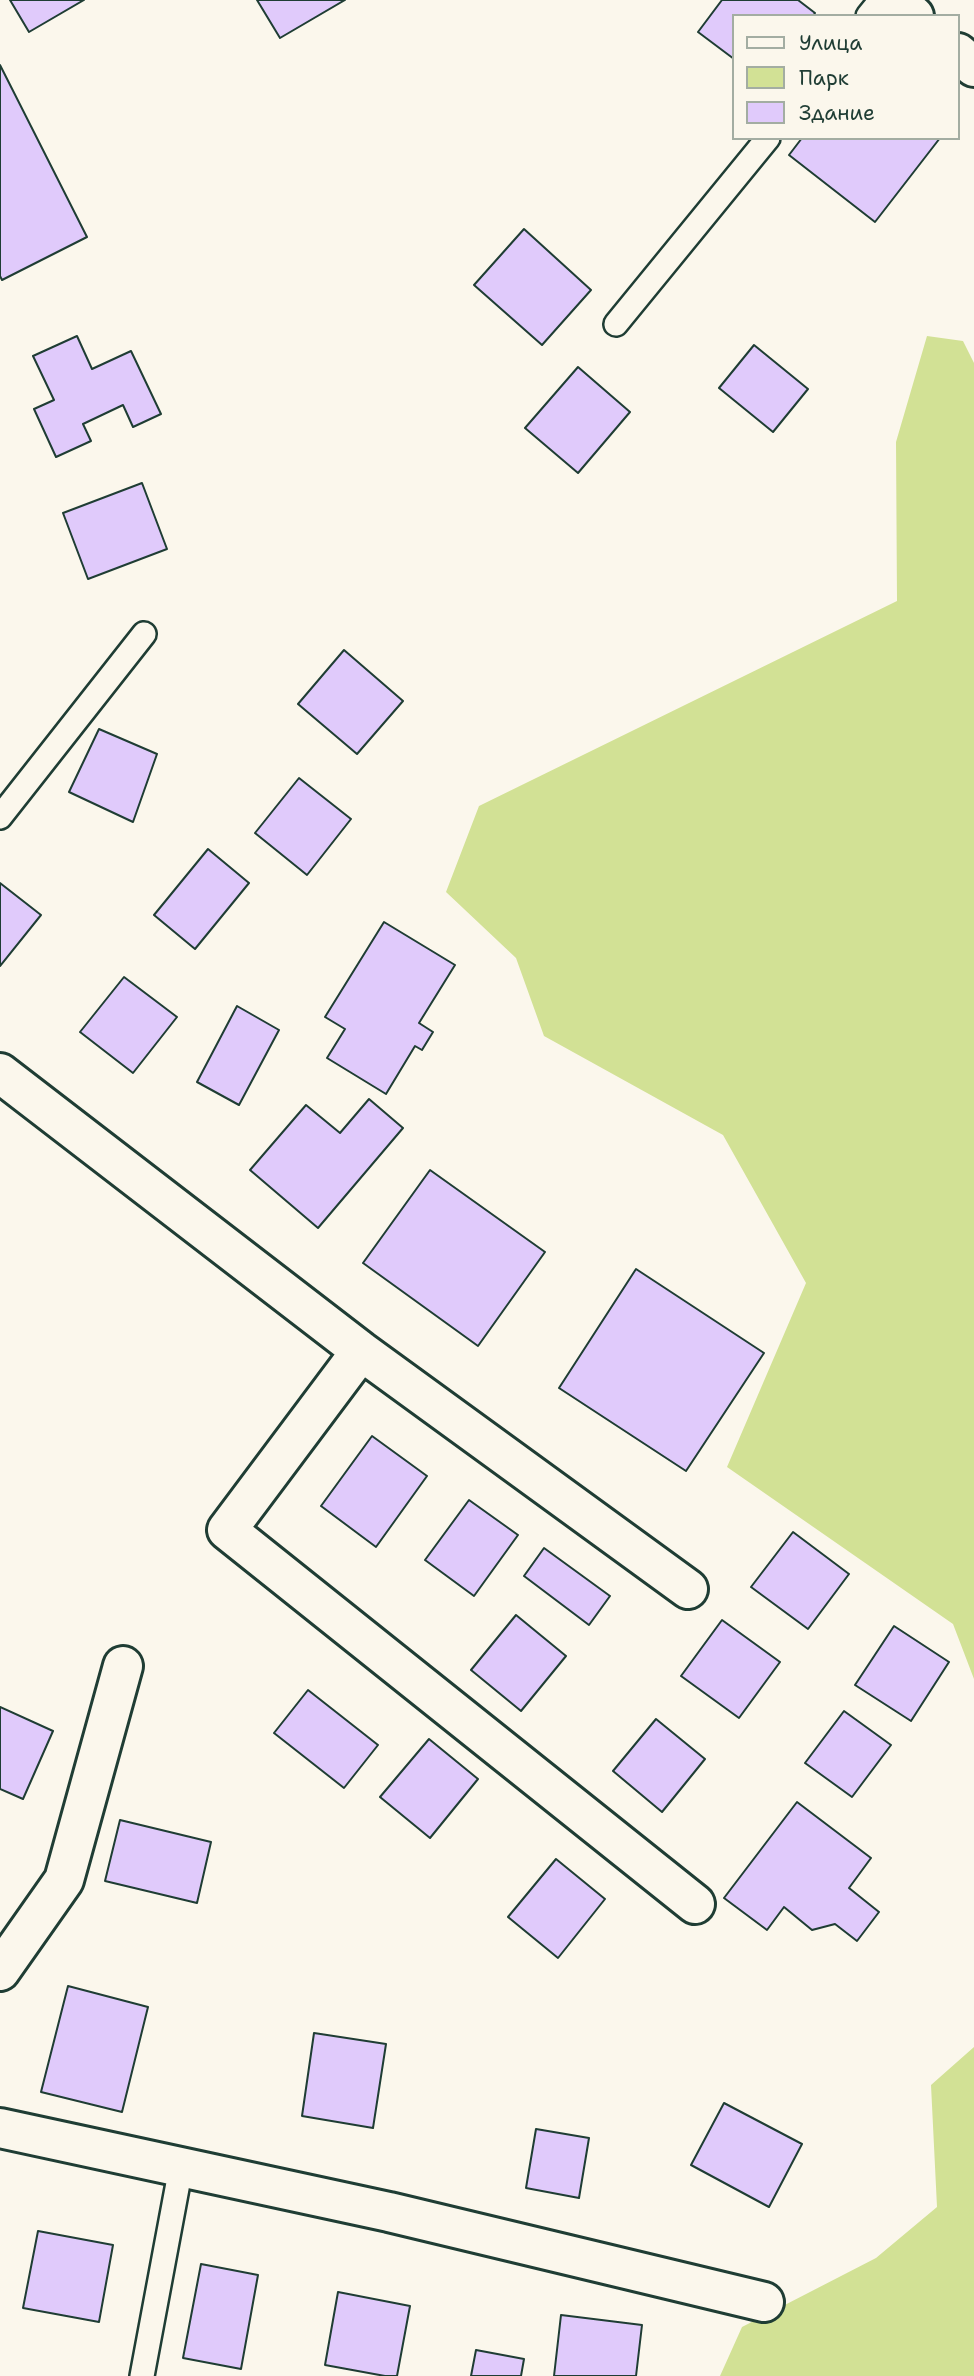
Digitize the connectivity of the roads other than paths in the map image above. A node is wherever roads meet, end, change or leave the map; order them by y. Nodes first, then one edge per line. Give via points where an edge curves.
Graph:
1 (881, 0) edge
2 (895, 0) edge
3 (870, 14) edge
4 (912, 14) edge
5 (960, 55) edge
6 (974, 66) edge
7 (766, 140) edge
8 (616, 324) dead end
9 (144, 634) dead end
10 (0, 817) edge
11 (0, 1073) edge
12 (361, 1351) junction
13 (688, 1588) dead end
14 (122, 1666) dead end
15 (695, 1904) dead end
16 (0, 1971) edge
17 (0, 2128) edge
18 (181, 2167) junction
19 (764, 2302) dead end
20 (142, 2376) edge

1 - 3 lane
2 - 4 street
5 - 6 street
7 - 8 lane
9 - 10 lane
11 - 12 street
12 - 13 street
12 - 15 street via 227,1530
14 - 16 street via 64,1880
17 - 18 street
18 - 19 street
18 - 20 lane

